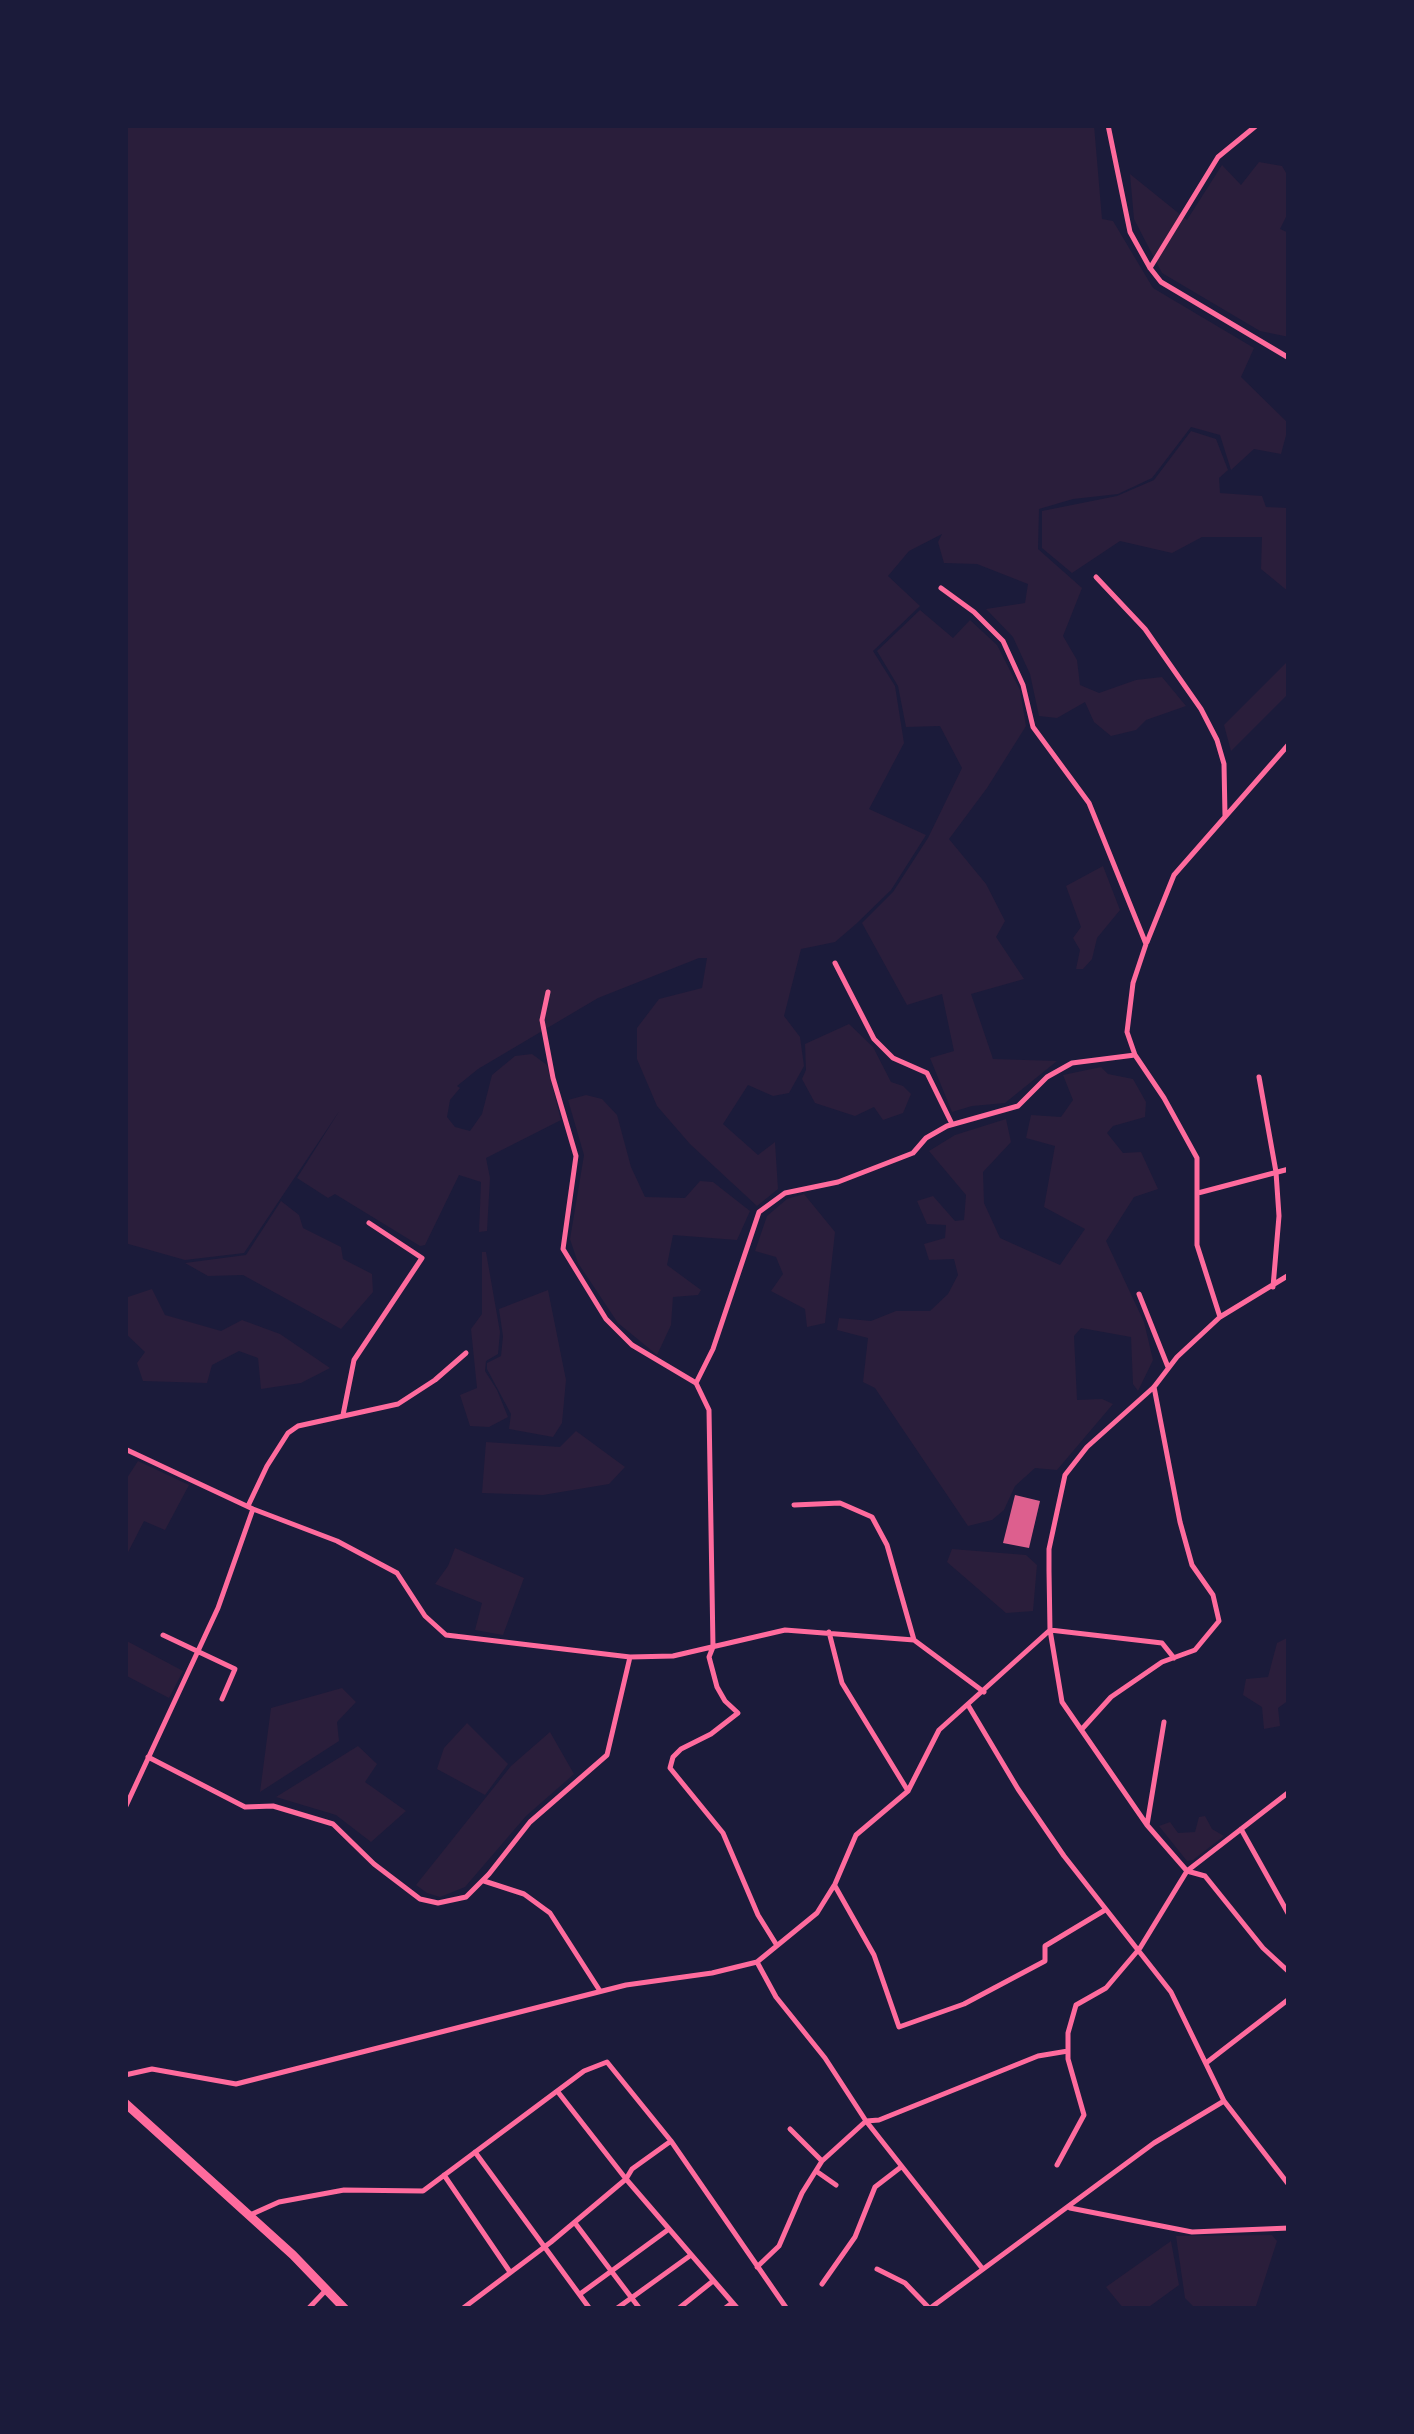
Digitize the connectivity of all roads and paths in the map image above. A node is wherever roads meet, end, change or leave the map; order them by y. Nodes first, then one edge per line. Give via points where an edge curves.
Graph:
1 (1108, 125) edge
2 (1257, 125) edge
3 (1150, 268) junction
4 (1289, 358) edge
5 (1096, 577) dead end
6 (941, 588) dead end
7 (1289, 744) edge
8 (1225, 816) junction
9 (1146, 944) junction
10 (836, 962) dead end
11 (548, 992) dead end
12 (1135, 1055) junction
13 (1259, 1077) dead end
14 (952, 1124) junction
15 (1289, 1169) edge
16 (1276, 1172) junction
17 (1198, 1193) junction
18 (370, 1223) dead end
19 (1289, 1275) edge
20 (1273, 1286) junction
21 (1140, 1294) dead end
22 (1220, 1317) junction
23 (466, 1353) dead end
24 (1168, 1367) junction
25 (696, 1383) junction
26 (1154, 1387) junction
27 (343, 1415) junction
28 (125, 1449) edge
29 (794, 1505) dead end
30 (250, 1508) junction
31 (1050, 1630) junction
32 (829, 1632) junction
33 (163, 1636) dead end
34 (914, 1640) junction
35 (713, 1646) junction
36 (198, 1652) junction
37 (630, 1657) junction
38 (1174, 1658) junction
39 (984, 1692) junction
40 (222, 1699) dead end
41 (968, 1705) junction
42 (1164, 1722) dead end
43 (1082, 1729) junction
44 (148, 1756) junction
45 (908, 1791) junction
46 (1289, 1792) edge
47 (125, 1808) edge
48 (1147, 1825) junction
49 (1241, 1829) junction
50 (1187, 1871) junction
51 (482, 1880) junction
52 (834, 1884) junction
53 (1106, 1910) junction
54 (1289, 1915) edge
55 (776, 1944) junction
56 (1140, 1948) junction
57 (757, 1962) junction
58 (1289, 1972) edge
59 (600, 1991) junction
60 (1289, 1999) edge
61 (1068, 2051) junction
62 (1206, 2062) junction
63 (125, 2075) edge
64 (558, 2092) junction
65 (1224, 2101) junction
66 (125, 2103) edge
67 (866, 2121) junction
68 (790, 2129) dead end
69 (671, 2141) junction
70 (476, 2152) junction
71 (822, 2161) junction
72 (902, 2166) junction
73 (1057, 2166) dead end
74 (816, 2171) junction
75 (444, 2175) junction
76 (626, 2178) junction
77 (1288, 2181) edge
78 (836, 2186) dead end
79 (1070, 2208) junction
80 (250, 2215) junction
81 (575, 2222) junction
82 (1289, 2228) edge
83 (669, 2230) junction
84 (546, 2247) junction
85 (691, 2255) junction
86 (757, 2266) junction
87 (982, 2268) junction
88 (877, 2269) dead end
89 (510, 2272) junction
90 (611, 2272) junction
91 (713, 2282) junction
92 (822, 2284) dead end
93 (326, 2289) junction
94 (580, 2294) junction
95 (631, 2298) junction
96 (735, 2306) edge
97 (308, 2309) edge
98 (344, 2309) edge
99 (462, 2309) edge
100 (590, 2309) edge
101 (616, 2309) edge
102 (640, 2309) edge
103 (678, 2309) edge
104 (724, 2309) edge
105 (787, 2309) edge
106 (930, 2309) edge

1 - 3 street via 1130,232
2 - 3 street via 1218,156
3 - 4 street via 1161,282
5 - 8 street via 1145,629 1218,740
6 - 9 street via 1003,642 1034,727 1089,803
7 - 8 street
8 - 9 street via 1174,875
9 - 12 street via 1127,1032
10 - 14 street via 874,1039 926,1073
11 - 25 street via 542,1020 576,1156 562,1249 619,1332
12 - 14 street via 1072,1062 1018,1106
12 - 17 street via 1196,1158
13 - 16 street
14 - 25 street via 913,1153 838,1182 785,1193 759,1212
15 - 16 street
16 - 17 street
16 - 20 street
17 - 22 street via 1196,1245
18 - 27 street via 422,1258 354,1360
19 - 20 street
20 - 22 street
21 - 24 street
22 - 24 street
23 - 27 street via 398,1404
24 - 26 street
25 - 35 street via 709,1410
26 - 31 street via 1065,1475 1049,1548
26 - 38 street via 1188,1551 1214,1596 1219,1621 1196,1650
27 - 30 street via 288,1433
28 - 30 street
29 - 34 street via 840,1503 872,1517 888,1545
30 - 36 street
30 - 37 street via 397,1573 446,1635
31 - 38 street via 1162,1643
31 - 39 street
31 - 43 street via 1062,1702
32 - 34 street
32 - 35 street via 786,1630
32 - 45 street via 842,1683
33 - 36 street
34 - 39 street
35 - 37 street
35 - 55 street via 709,1657 717,1687 738,1713 681,1749 670,1768 723,1833
36 - 40 street via 234,1669
36 - 44 street
37 - 51 street via 607,1755 530,1822
38 - 43 street via 1110,1697
39 - 41 street
41 - 45 street via 940,1730
41 - 53 street via 1018,1789
42 - 48 street
43 - 48 street
44 - 47 street
44 - 51 street via 245,1807 273,1806 333,1824 420,1898 438,1903 466,1896
45 - 52 street via 856,1835
46 - 49 street
48 - 50 street
49 - 50 street
49 - 54 street
50 - 56 street
50 - 58 street via 1205,1876
51 - 59 street via 524,1894 550,1913
52 - 53 street via 874,1956 900,2027 964,2004 1045,1961 1045,1946
52 - 55 street via 817,1913
53 - 56 street
55 - 57 street
56 - 61 street via 1106,1988 1076,2005
56 - 62 street
57 - 59 street
57 - 67 street
59 - 63 street via 236,2084 152,2070
60 - 62 street
61 - 67 street via 1038,2056
61 - 73 street via 1084,2115
62 - 65 street
64 - 69 street via 584,2070 608,2062
64 - 70 street
64 - 76 street
65 - 77 street
65 - 79 street via 1154,2143
66 - 80 highway
67 - 71 street
67 - 72 street
68 - 71 street
69 - 76 street
69 - 86 street
70 - 75 street
70 - 84 street
71 - 74 street
72 - 87 street
72 - 92 street via 875,2188 854,2237
74 - 78 street
74 - 86 street via 779,2246
75 - 80 street via 422,2191 344,2190
75 - 89 street
76 - 81 street
76 - 83 street
79 - 82 street via 1192,2232
79 - 87 street
80 - 93 highway
81 - 84 street
81 - 90 street
83 - 85 street
83 - 90 street
84 - 89 street
84 - 94 street
85 - 91 street
85 - 95 street
86 - 105 street
87 - 106 street
88 - 106 street via 905,2283
89 - 99 street
90 - 94 street
90 - 95 street
91 - 96 street
91 - 103 street
93 - 97 street
93 - 98 highway
94 - 100 street
95 - 101 street
95 - 102 street
96 - 104 street

